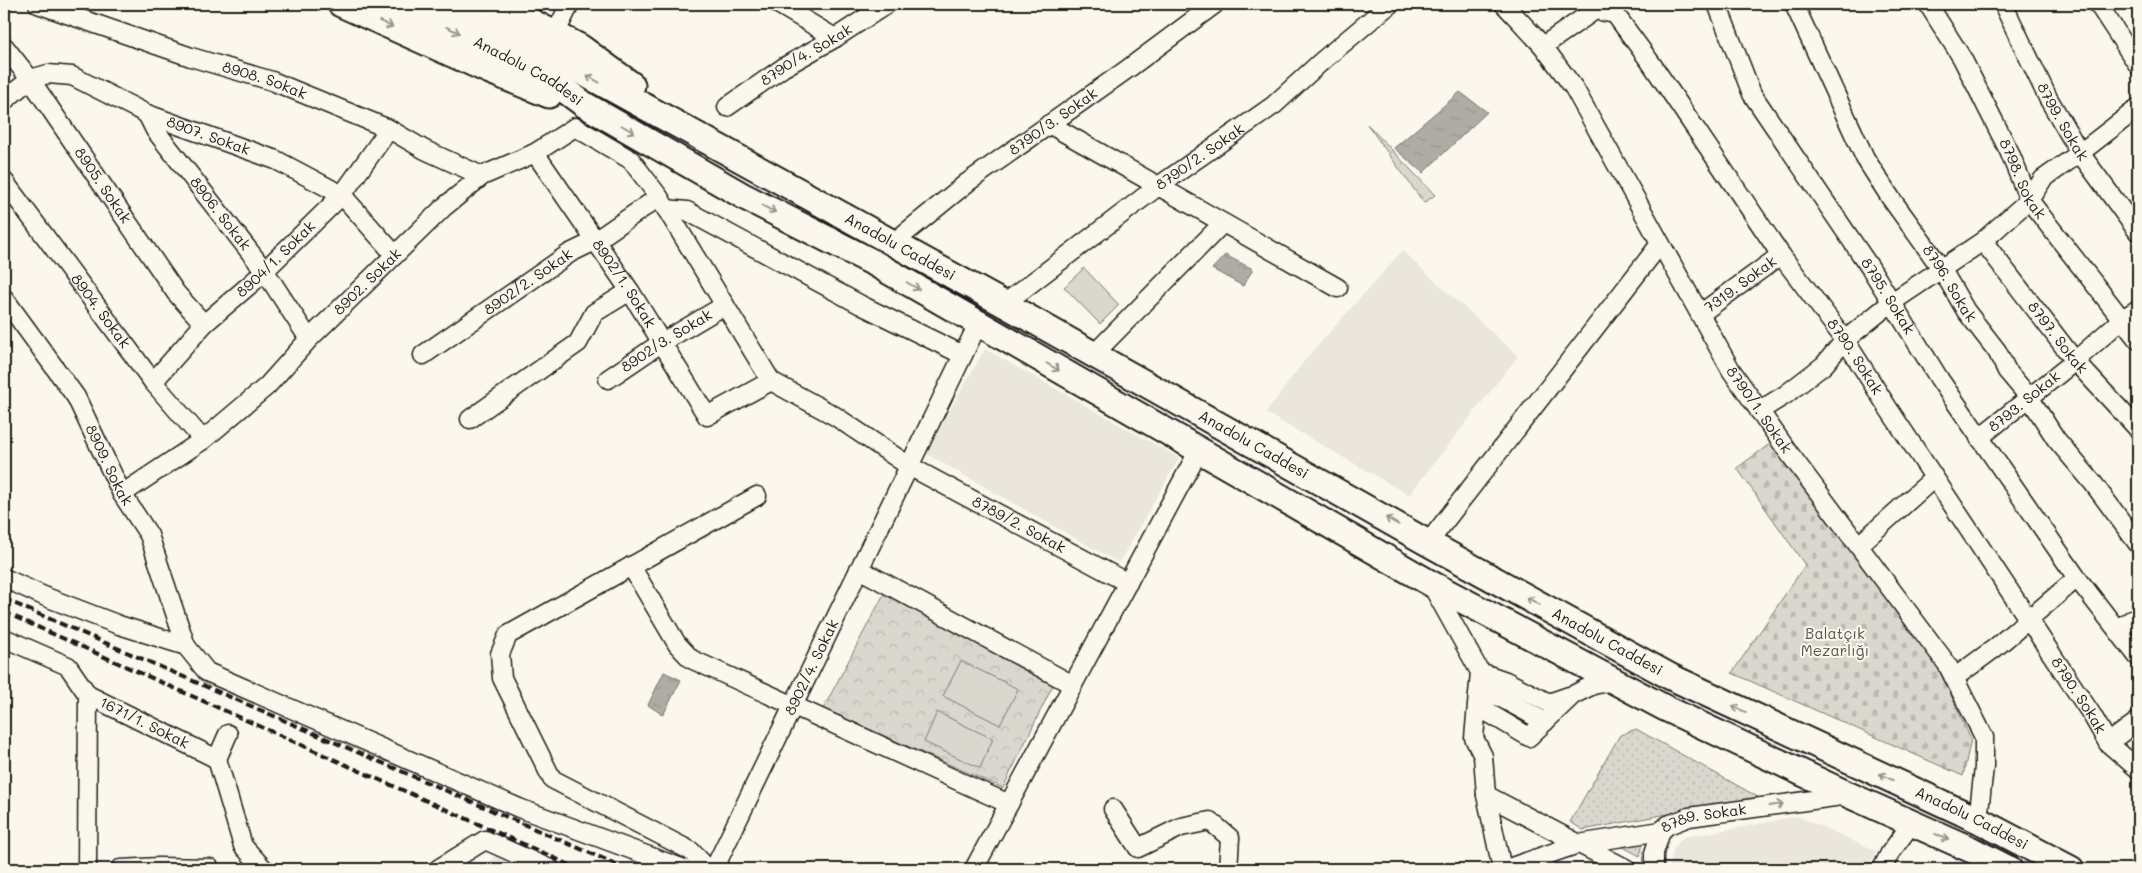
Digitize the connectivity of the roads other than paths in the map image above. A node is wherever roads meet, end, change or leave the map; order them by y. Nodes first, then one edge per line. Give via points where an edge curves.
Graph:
1 (38, 4) edge
2 (341, 4) edge
3 (392, 4) edge
4 (445, 4) edge
5 (497, 4) edge
6 (570, 4) edge
7 (778, 4) edge
8 (886, 4) edge
9 (1215, 4) edge
10 (1390, 4) edge
11 (1504, 4) edge
12 (1717, 4) edge
13 (1794, 4) edge
14 (1928, 4) edge
15 (2003, 4) edge
16 (2098, 4) edge
17 (1600, 7) edge
18 (555, 34) junction
19 (835, 38) junction
20 (4, 46) edge
21 (1543, 46) junction
22 (2138, 65) edge
23 (30, 79) junction
24 (4, 101) edge
25 (585, 105) junction
26 (727, 107) dead end
27 (2138, 108) edge
28 (147, 114) junction
29 (1049, 124) junction
30 (389, 129) junction
31 (535, 153) junction
32 (727, 154) junction
33 (2080, 154) junction
34 (482, 176) junction
35 (4, 181) edge
36 (1157, 187) junction
37 (342, 195) junction
38 (2029, 200) junction
39 (663, 203) junction
40 (1223, 223) junction
41 (2138, 232) edge
42 (595, 240) junction
43 (1983, 241) junction
44 (893, 244) junction
45 (1660, 244) junction
46 (395, 255) junction
47 (1781, 255) junction
48 (1941, 268) junction
49 (264, 270) junction
50 (1338, 288) dead end
51 (630, 291) junction
52 (4, 298) edge
53 (1892, 302) junction
54 (1004, 304) junction
55 (725, 306) junction
56 (2138, 309) edge
57 (1700, 314) junction
58 (2121, 320) junction
59 (204, 324) junction
60 (978, 324) junction
61 (309, 338) junction
62 (1845, 340) junction
63 (2138, 340) edge
64 (661, 343) junction
65 (1094, 354) junction
66 (423, 355) dead end
67 (963, 355) junction
68 (2075, 361) junction
69 (608, 379) dead end
70 (772, 381) junction
71 (153, 382) junction
72 (2029, 397) junction
73 (1759, 411) junction
74 (470, 419) dead end
75 (2138, 429) edge
76 (1979, 438) junction
77 (202, 440) junction
78 (1198, 450) junction
79 (909, 466) junction
80 (1934, 478) junction
81 (122, 494) junction
82 (757, 496) dead end
83 (1428, 543) junction
84 (2138, 544) edge
85 (1859, 545) junction
86 (631, 566) junction
87 (860, 569) junction
88 (4, 578) edge
89 (2077, 578) junction
90 (1128, 583) junction
91 (1430, 583) junction
92 (2138, 616) edge
93 (2029, 620) junction
94 (2117, 629) junction
95 (4, 638) edge
96 (186, 646) junction
97 (2138, 657) edge
98 (1480, 672) junction
99 (1954, 678) junction
100 (1614, 681) junction
101 (1073, 685) junction
102 (1573, 694) junction
103 (88, 695) junction
104 (793, 706) junction
105 (2138, 720) edge
106 (228, 734) dead end
107 (2108, 743) junction
108 (217, 759) junction
109 (2138, 770) edge
110 (1849, 795) junction
111 (1486, 796) junction
112 (1009, 804) junction
113 (1113, 809) dead end
114 (1978, 820) junction
115 (1912, 824) junction
116 (1662, 831) junction
117 (1578, 844) junction
118 (86, 869) edge
119 (120, 869) edge
120 (210, 869) edge
121 (264, 869) edge
122 (438, 869) edge
123 (550, 869) edge
124 (684, 869) edge
125 (708, 869) edge
126 (714, 869) edge
127 (974, 869) edge
128 (1228, 869) edge
129 (1502, 869) edge
130 (1506, 869) edge
131 (1627, 869) edge
132 (1654, 869) edge
133 (1882, 869) edge
134 (2009, 869) edge
135 (2071, 869) edge

1 - 30 street, 8908. Sokak via 272,81
2 -> 25 highway via 490,71 546,94
3 -> 25 highway, Anadolu Caddesi via 454,30 551,80
32 -> 4 highway, Anadolu Caddesi via 531,44
5 - 18 highway
6 - 18 street
7 - 19 street
8 - 19 street, 8790/4. Sokak
9 - 29 street, 8790/3. Sokak
10 - 36 street, 8790/2. Sokak via 1274,105
11 - 21 street, 8790/1. Sokak
12 - 53 street, 8795. Sokak via 1752,94
13 - 48 street, 8796. Sokak via 1865,158
14 - 38 street, 8798. Sokak via 1962,58 2009,151
15 - 33 street, 8799. Sokak via 2048,98
16 - 22 street
17 - 21 street, 8790. Sokak
17 - 47 street, 8790. Sokak via 1615,14 1651,63
18 - 32 highway via 580,47
19 - 26 street, 8790/4. Sokak via 784,67
20 - 23 street, 8905. Sokak
21 - 45 street, 8790/1. Sokak via 1574,88
23 - 24 street, 8907. Sokak
23 - 28 street, 8907. Sokak via 48,74 72,76
23 - 59 street, 8905. Sokak via 176,293
25 -> 60 highway, Anadolu Caddesi via 745,197 874,263
27 - 33 street
28 - 37 street, 8907. Sokak via 276,160
28 - 49 street, 8906. Sokak via 155,130
29 - 36 street
29 - 44 street, 8790/3. Sokak via 968,182
30 - 34 street, 8908. Sokak via 425,150
30 - 37 street, 8904/1. Sokak
31 - 34 street, 8902. Sokak
31 - 39 street, 8902. Sokak via 576,127 631,160
31 - 42 street, 8902/1. Sokak
32 - 44 highway, Anadolu Caddesi
33 - 38 street via 2043,179
33 - 41 street, 8799. Sokak
34 - 46 street, 8902. Sokak via 444,207
35 - 71 street, 8904. Sokak
36 - 40 street
36 - 54 street, 8790/2. Sokak
37 - 46 street, 8907. Sokak
37 - 49 street, 8904/1. Sokak
38 - 43 street
38 - 58 street, 8798. Sokak
39 - 42 street, 8902/2. Sokak
39 - 55 street
39 - 67 street via 687,211 861,305
40 - 50 street
40 - 65 street
42 - 51 street, 8902/1. Sokak
42 - 66 street, 8902/2. Sokak via 570,253
43 - 48 street
43 - 68 street, 8797. Sokak
44 - 54 highway, Anadolu Caddesi
45 - 57 street, 8790/1. Sokak
45 - 83 street
46 - 61 street, 8902. Sokak
47 - 57 street, 7319. Sokak
47 - 62 street, 8790. Sokak
48 - 53 street
48 - 72 street, 8796. Sokak via 1966,311
49 - 59 street, 8904/1. Sokak
49 - 61 street, 8906. Sokak
51 - 64 street, 8902/1. Sokak
51 - 74 street via 594,313 578,344
52 - 81 street, 8909. Sokak via 76,397
53 - 62 street
53 - 76 street, 8795. Sokak
54 - 65 highway, Anadolu Caddesi
55 - 64 street, 8902/3. Sokak
55 - 70 street
56 - 58 street, 8793. Sokak
57 - 73 street, 8790/1. Sokak via 1731,370
58 - 63 street, 8798. Sokak
58 - 68 street, 8793. Sokak
59 - 71 street, 8904/1. Sokak
60 - 67 street, 8902/4. Sokak
60 -> 78 highway, Anadolu Caddesi
61 - 77 street, 8902. Sokak via 267,386
62 - 73 street via 1824,365
62 - 80 street, 8790. Sokak
64 - 69 street, 8902/3. Sokak
64 - 70 street, 8902/1. Sokak via 708,416
83 -> 65 highway, Anadolu Caddesi
67 - 79 street, 8902/4. Sokak
68 - 72 street, 8793. Sokak
68 - 75 street, 8797. Sokak
70 - 79 street via 835,416
71 - 77 street, 8904. Sokak
72 - 76 street, 8793. Sokak
72 - 84 street, 8796. Sokak via 2056,439
73 - 85 street, 8790/1. Sokak
76 - 89 street, 8795. Sokak
77 - 81 street, 8902. Sokak
78 - 90 street
78 - 91 highway, Anadolu Caddesi
79 - 87 street, 8902/4. Sokak
79 - 90 street, 8789/2. Sokak
80 - 85 street
80 - 93 street, 8790. Sokak
81 - 96 street, 8909. Sokak via 149,535
82 - 86 street
114 -> 83 highway, Anadolu Caddesi via 1671,677
85 - 99 street, 8790/1. Sokak
86 - 104 street via 677,644 691,659
86 - 125 street via 508,635 500,654 502,678 552,779 691,851
87 - 101 street
87 - 104 street, 8902/4. Sokak
88 - 96 street via 119,625
89 - 93 street
89 - 94 street, 8795. Sokak
90 - 101 street
91 - 98 street
91 - 100 highway, Anadolu Caddesi
92 - 94 street
93 - 99 street
93 - 107 street, 8790. Sokak
94 - 97 street, 8795. Sokak
95 - 103 street, 1671/1. Sokak via 68,666
96 - 124 street, 8909. Sokak via 206,672 519,808
98 - 102 street via 1549,703
98 - 102 street via 1487,712 1529,737
98 - 111 street via 1474,738 1483,756
99 - 114 street, 8790/1. Sokak via 1984,737
100 - 102 street via 1593,685
100 - 110 highway, Anadolu Caddesi
101 - 112 street
103 - 108 street, 1671/1. Sokak
103 - 118 street
104 - 112 street
104 - 126 street, 8902/4. Sokak
105 - 107 street
106 - 108 street
107 - 109 street, 8790. Sokak
108 - 121 street via 244,846
110 - 115 highway, Anadolu Caddesi
116 -> 110 street, 8789. Sokak via 1668,825 1689,818
111 - 117 street
111 - 129 street
112 - 127 street
113 - 128 street via 1138,848 1182,827 1210,821 1230,838
114 - 135 highway, Anadolu Caddesi
115 - 133 street
115 -> 134 highway, Anadolu Caddesi
116 - 117 street, 8789. Sokak
116 - 132 street via 1656,841
117 - 130 street, 8789. Sokak
117 - 131 street
119 - 120 street via 158,866
122 - 123 street via 485,840

